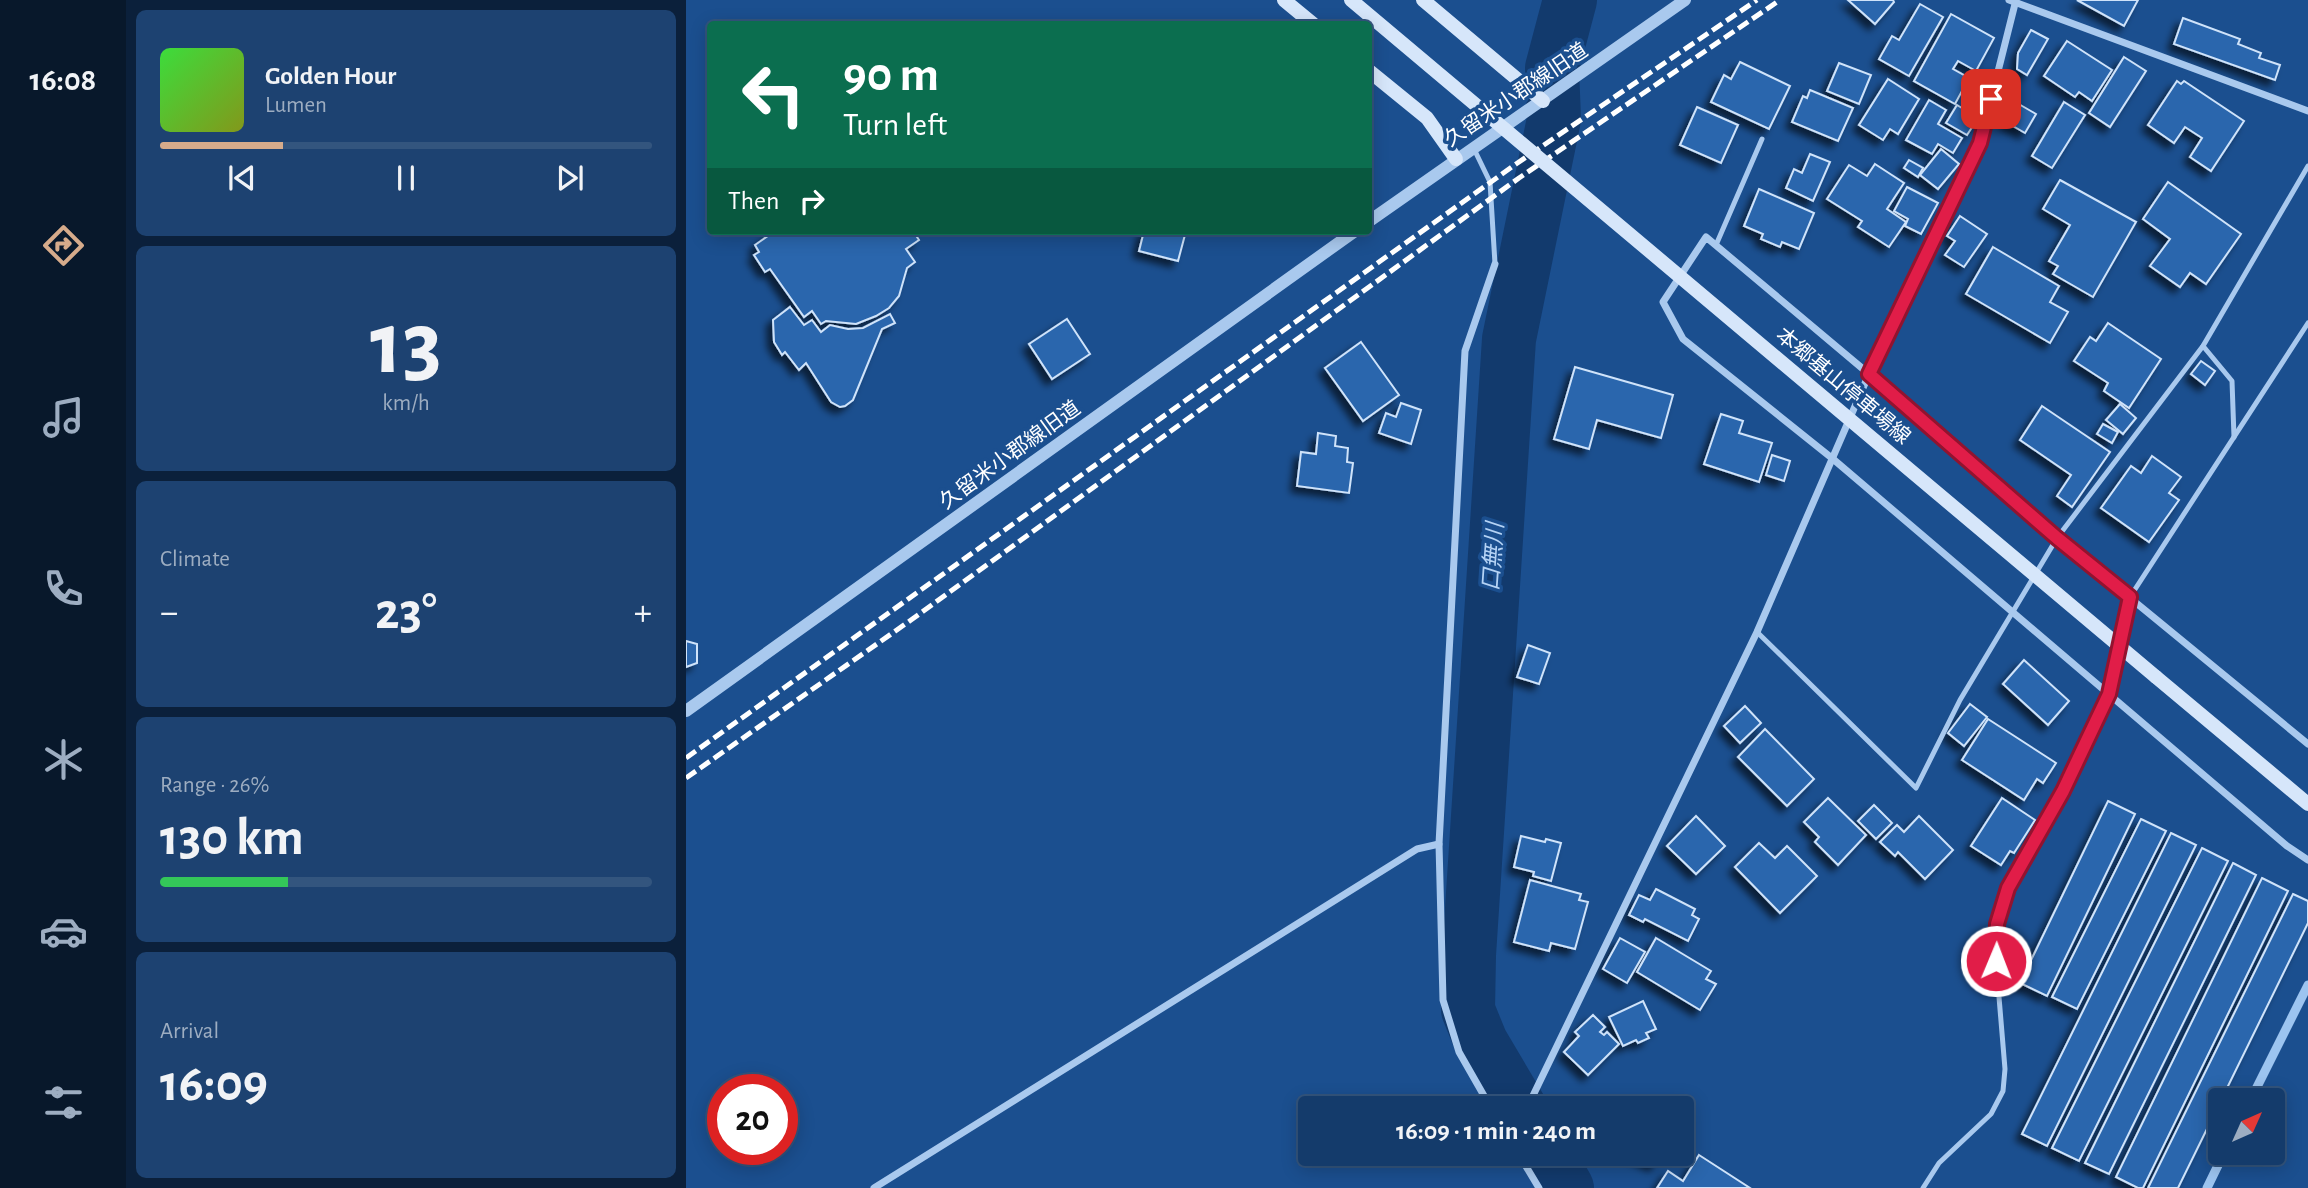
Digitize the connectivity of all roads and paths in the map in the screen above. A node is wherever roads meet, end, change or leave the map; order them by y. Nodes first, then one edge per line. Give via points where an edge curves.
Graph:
1 (1284, 0) edge
2 (1351, 0) edge
3 (1423, 0) edge
4 (1685, 0) edge
5 (2013, 1) edge
6 (1310, 21) edge
7 (1372, 73) edge
8 (1543, 101) junction
9 (2308, 111) edge
10 (1762, 139) dead end
11 (1474, 149) junction
12 (1456, 159) junction
13 (2308, 166) edge
14 (1372, 219) edge
15 (1350, 235) edge
16 (1716, 246) junction
17 (1495, 264) joint
18 (2308, 323) edge
19 (2203, 346) junction
20 (1869, 374) junction
21 (2234, 438) junction
22 (1833, 459) junction
23 (2057, 538) junction
24 (2130, 597) junction
25 (2013, 611) junction
26 (1756, 632) junction
27 (2109, 694) junction
28 (686, 711) edge
29 (2308, 744) edge
30 (2308, 804) edge
31 (1439, 844) junction
32 (2308, 860) edge
33 (1484, 1096) edge
34 (1533, 1096) edge
35 (1526, 1166) edge
36 (874, 1188) edge
37 (1539, 1188) edge
38 (1923, 1188) edge

1 - 6 main road
2 - 30 main road, 本郷基山停車場線, bridge
3 - 8 main road
4 - 8 street, 久留米小郡線旧道
5 - 9 street
5 - 20 street via 1980,143
7 - 12 main road via 1427,118
8 - 11 street, 久留米小郡線旧道
10 - 16 lane
11 - 12 street, 久留米小郡線旧道
11 - 17 lane via 1490,182
12 - 14 street, 久留米小郡線旧道
13 - 19 lane
15 - 28 street, 久留米小郡線旧道
16 - 20 street
16 - 22 street via 1706,237 1663,302 1683,339
17 - 31 street via 1465,351
18 - 21 lane
19 - 21 lane via 2232,381
19 - 23 lane
20 - 22 street
20 - 23 street
21 - 24 lane
22 - 25 street
22 - 26 street
23 - 24 street
23 - 25 lane
24 - 27 street
24 - 29 street
25 - 26 lane via 1959,700 1916,788
25 - 27 street
26 - 34 street
27 - 32 street
27 - 38 lane via 2063,791 2008,888 1997,924 2003,1091 1991,1114 1939,1163
31 - 33 street via 1443,1000 1459,1052
31 - 36 street via 1417,849
35 - 37 street

